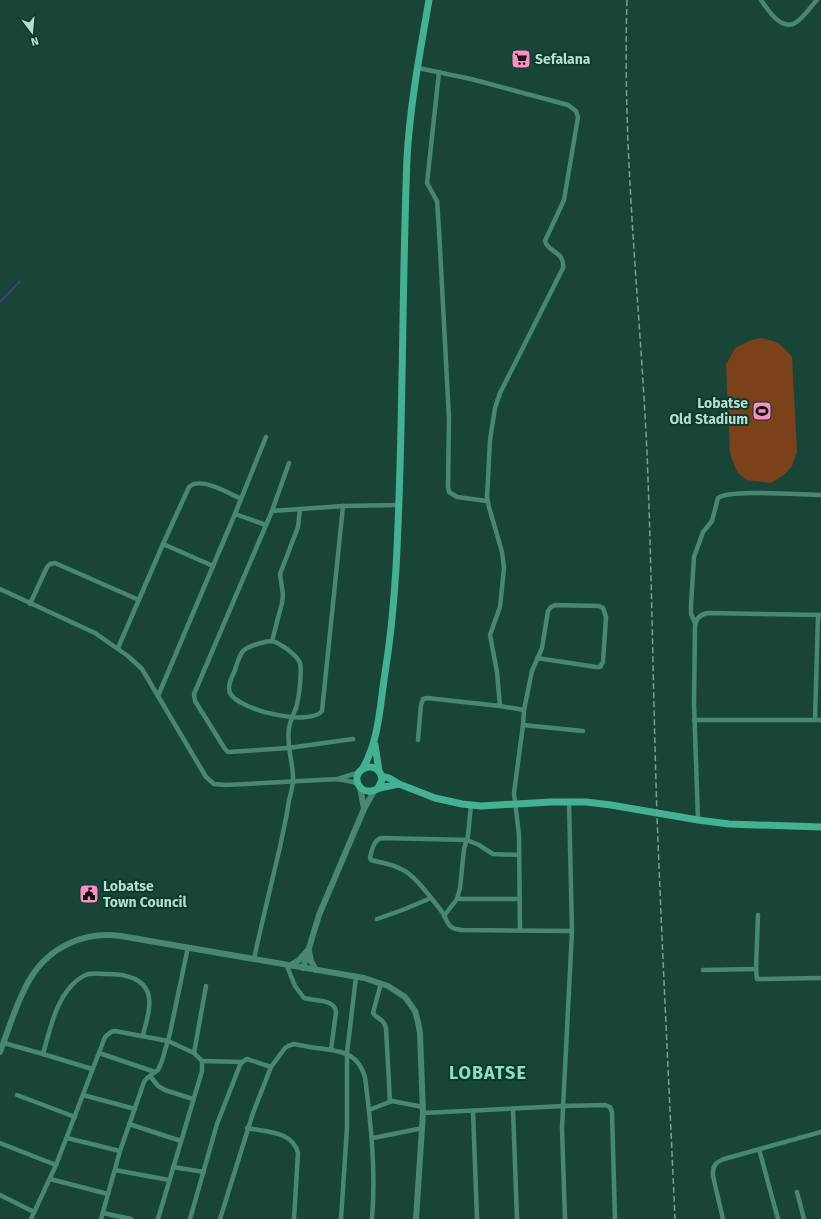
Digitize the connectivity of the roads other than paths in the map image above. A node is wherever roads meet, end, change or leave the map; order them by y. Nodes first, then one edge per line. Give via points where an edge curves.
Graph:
1 (429, 0) edge
2 (761, 0) edge
3 (816, 0) edge
4 (418, 68) junction
5 (438, 72) junction
6 (266, 437) dead end
7 (289, 462) dead end
8 (821, 495) edge
9 (241, 499) junction
10 (487, 501) junction
11 (399, 505) junction
12 (343, 506) junction
13 (300, 509) junction
14 (272, 511) junction
15 (235, 514) junction
16 (266, 525) junction
17 (163, 544) junction
18 (213, 566) junction
19 (0, 589) edge
20 (139, 600) junction
21 (30, 604) junction
22 (819, 615) edge
23 (695, 623) junction
24 (272, 642) junction
25 (118, 648) junction
26 (537, 658) junction
27 (158, 696) junction
28 (500, 706) junction
29 (524, 710) junction
30 (291, 718) junction
31 (694, 720) junction
32 (815, 720) junction
33 (821, 720) edge
34 (523, 725) junction
35 (583, 732) dead end
36 (353, 738) dead end
37 (418, 740) dead end
38 (375, 741) junction
39 (288, 748) junction
40 (362, 770) junction
41 (380, 773) junction
42 (338, 779) junction
43 (293, 782) junction
44 (399, 784) junction
45 (360, 787) junction
46 (376, 790) junction
47 (569, 801) junction
48 (515, 804) junction
49 (471, 805) junction
50 (364, 809) junction
51 (698, 820) junction
52 (821, 827) edge
53 (467, 840) junction
54 (519, 855) junction
55 (431, 898) junction
56 (457, 899) junction
57 (520, 899) junction
58 (758, 915) dead end
59 (444, 916) junction
60 (377, 919) dead end
61 (520, 930) junction
62 (572, 931) junction
63 (188, 947) junction
64 (308, 950) junction
65 (254, 960) junction
66 (287, 966) junction
67 (303, 968) junction
68 (756, 969) junction
69 (316, 970) junction
70 (703, 970) dead end
71 (356, 977) junction
72 (821, 978) edge
73 (381, 983) junction
74 (206, 986) dead end
75 (143, 1035) junction
76 (168, 1041) junction
77 (4, 1043) junction
78 (331, 1050) junction
79 (0, 1052) edge
80 (99, 1053) junction
81 (194, 1053) junction
82 (347, 1053) junction
83 (43, 1054) junction
84 (202, 1061) junction
85 (242, 1062) junction
86 (271, 1067) junction
87 (92, 1069) junction
88 (155, 1072) junction
89 (150, 1076) junction
90 (17, 1095) dead end
91 (83, 1095) junction
92 (194, 1099) junction
93 (390, 1102) junction
94 (563, 1106) junction
95 (135, 1109) junction
96 (513, 1109) junction
97 (369, 1110) junction
98 (423, 1110) junction
99 (473, 1111) junction
100 (75, 1117) junction
101 (129, 1124) junction
102 (247, 1128) junction
103 (423, 1128) junction
104 (821, 1132) edge
105 (67, 1138) junction
106 (372, 1138) junction
107 (181, 1141) junction
108 (0, 1143) edge
109 (759, 1149) junction
110 (120, 1151) junction
111 (56, 1165) junction
112 (173, 1167) junction
113 (115, 1170) junction
114 (204, 1172) junction
115 (50, 1179) junction
116 (169, 1180) junction
117 (797, 1192) dead end
118 (108, 1194) junction
119 (0, 1195) edge
120 (34, 1212) junction
121 (103, 1213) junction
122 (32, 1219) edge
123 (101, 1219) edge
124 (131, 1219) edge
125 (158, 1219) edge
126 (190, 1219) edge
127 (220, 1219) edge
128 (294, 1219) edge
129 (341, 1219) edge
130 (372, 1219) edge
131 (416, 1219) edge
132 (477, 1219) edge
133 (517, 1219) edge
134 (565, 1219) edge
135 (615, 1219) edge
136 (723, 1219) edge
137 (778, 1219) edge
138 (804, 1219) edge

1 - 4 main road
2 - 3 street via 776,18 788,25 796,22
4 - 5 street
4 - 11 main road via 407,158
5 - 10 street via 427,183 437,201 449,418 448,487 449,492 457,497
5 - 10 street via 568,105 576,111 578,117 564,200 545,241 546,245 560,256 563,268 500,393 495,408 490,440
6 - 9 street
7 - 14 street
8 - 23 street via 749,494 725,495 718,498 712,521 703,532 695,552 691,614
9 - 15 street
9 - 17 street via 206,484 192,484
10 - 28 street via 504,568 500,607 490,635
11 - 12 street
11 - 38 main road via 388,652
12 - 13 street
12 - 30 street via 323,707 316,715
13 - 14 street
13 - 24 street via 298,527 280,574 283,595
14 - 16 street
15 - 16 street
15 - 18 street
16 - 39 street via 194,698 226,751
17 - 18 street
17 - 20 street
18 - 27 street
19 - 21 street
20 - 21 street via 55,563 47,567
20 - 25 street
21 - 25 street via 86,628
22 - 23 street via 707,613 700,616
22 - 32 street
23 - 31 street
24 - 30 street via 288,649 298,658 298,701
24 - 30 street via 244,650 230,681 231,695 258,710
25 - 27 street via 142,669
26 - 26 street via 602,666 606,617 603,608 551,607 548,611 542,648
26 - 29 street
27 - 43 street via 214,784
28 - 29 street
28 - 37 street via 423,699
29 - 34 street
30 - 39 street
31 - 32 street
31 - 51 street
32 - 33 street
34 - 35 street
34 - 48 street via 514,793
36 - 39 street
38 - 40 main road
38 - 41 main road
39 - 43 street
40 - 41 main road via 369,767
40 - 42 street
40 - 45 main road via 357,781
41 - 44 main road
41 - 46 main road via 382,780
42 - 43 street
42 - 45 street via 353,782
43 - 65 street
44 - 46 main road
44 - 49 main road via 435,798
45 - 46 main road via 364,790
45 - 50 street
46 - 50 street
47 - 48 main road
47 - 51 main road via 611,805
47 - 62 street
48 - 49 main road
48 - 54 street
49 - 53 street
50 - 64 street via 319,914
51 - 52 main road via 745,825
53 - 54 street via 493,854
53 - 55 street via 378,838 376,841 370,858 402,869
53 - 56 street
54 - 57 street
55 - 59 street
55 - 60 street
56 - 57 street
56 - 59 street
57 - 61 street
58 - 68 street
59 - 61 street via 449,927 456,930
61 - 62 street
62 - 94 street
63 - 65 street
63 - 76 street
63 - 77 street via 109,934 89,936 67,943 44,961 30,978
64 - 66 street via 299,960
64 - 67 street
64 - 69 street
65 - 66 street
66 - 67 street
66 - 78 street via 295,986 304,998 332,1004 335,1007
67 - 69 street
68 - 70 street
68 - 72 street via 758,980
69 - 71 street
71 - 73 street
71 - 82 street
73 - 93 street via 373,1013 383,1020 386,1028
73 - 98 street via 404,997 417,1017 420,1032
74 - 81 street
75 - 76 street
75 - 80 street via 111,1032 105,1037
75 - 83 street via 149,1001 144,985 130,976 88,974 73,984 59,1004
76 - 81 street
76 - 88 street via 160,1067
77 - 79 street
77 - 83 street
78 - 82 street
78 - 86 street via 290,1045
80 - 87 street
80 - 88 street
81 - 84 street
82 - 97 street via 359,1062 362,1068
82 - 129 street via 347,1128
83 - 87 street
84 - 85 street
84 - 92 street via 202,1071
85 - 86 street via 250,1059
85 - 114 street via 217,1124
86 - 102 street
87 - 91 street
88 - 89 street
89 - 92 street via 165,1090
89 - 95 street via 144,1082
90 - 100 street
91 - 95 street
91 - 100 street
92 - 107 street
93 - 97 street
93 - 98 street via 399,1102
94 - 96 street
94 - 134 street
94 - 135 street via 605,1105 612,1109
95 - 101 street
96 - 99 street
96 - 133 street
97 - 106 street
98 - 99 street
98 - 103 street
99 - 132 street
100 - 105 street
101 - 107 street
101 - 110 street
102 - 127 street
102 - 128 street via 279,1134 291,1140 296,1146 298,1153
103 - 106 street
103 - 131 street
104 - 109 street
105 - 110 street
105 - 111 street
106 - 130 street
107 - 112 street
108 - 111 street
109 - 136 street via 724,1159 714,1166 713,1176
109 - 137 street
110 - 113 street
111 - 115 street
112 - 114 street
112 - 116 street
113 - 116 street
113 - 118 street
114 - 126 street
115 - 118 street
115 - 120 street
116 - 125 street
117 - 138 street
118 - 121 street
119 - 120 street
120 - 122 street
121 - 123 street
121 - 124 street

